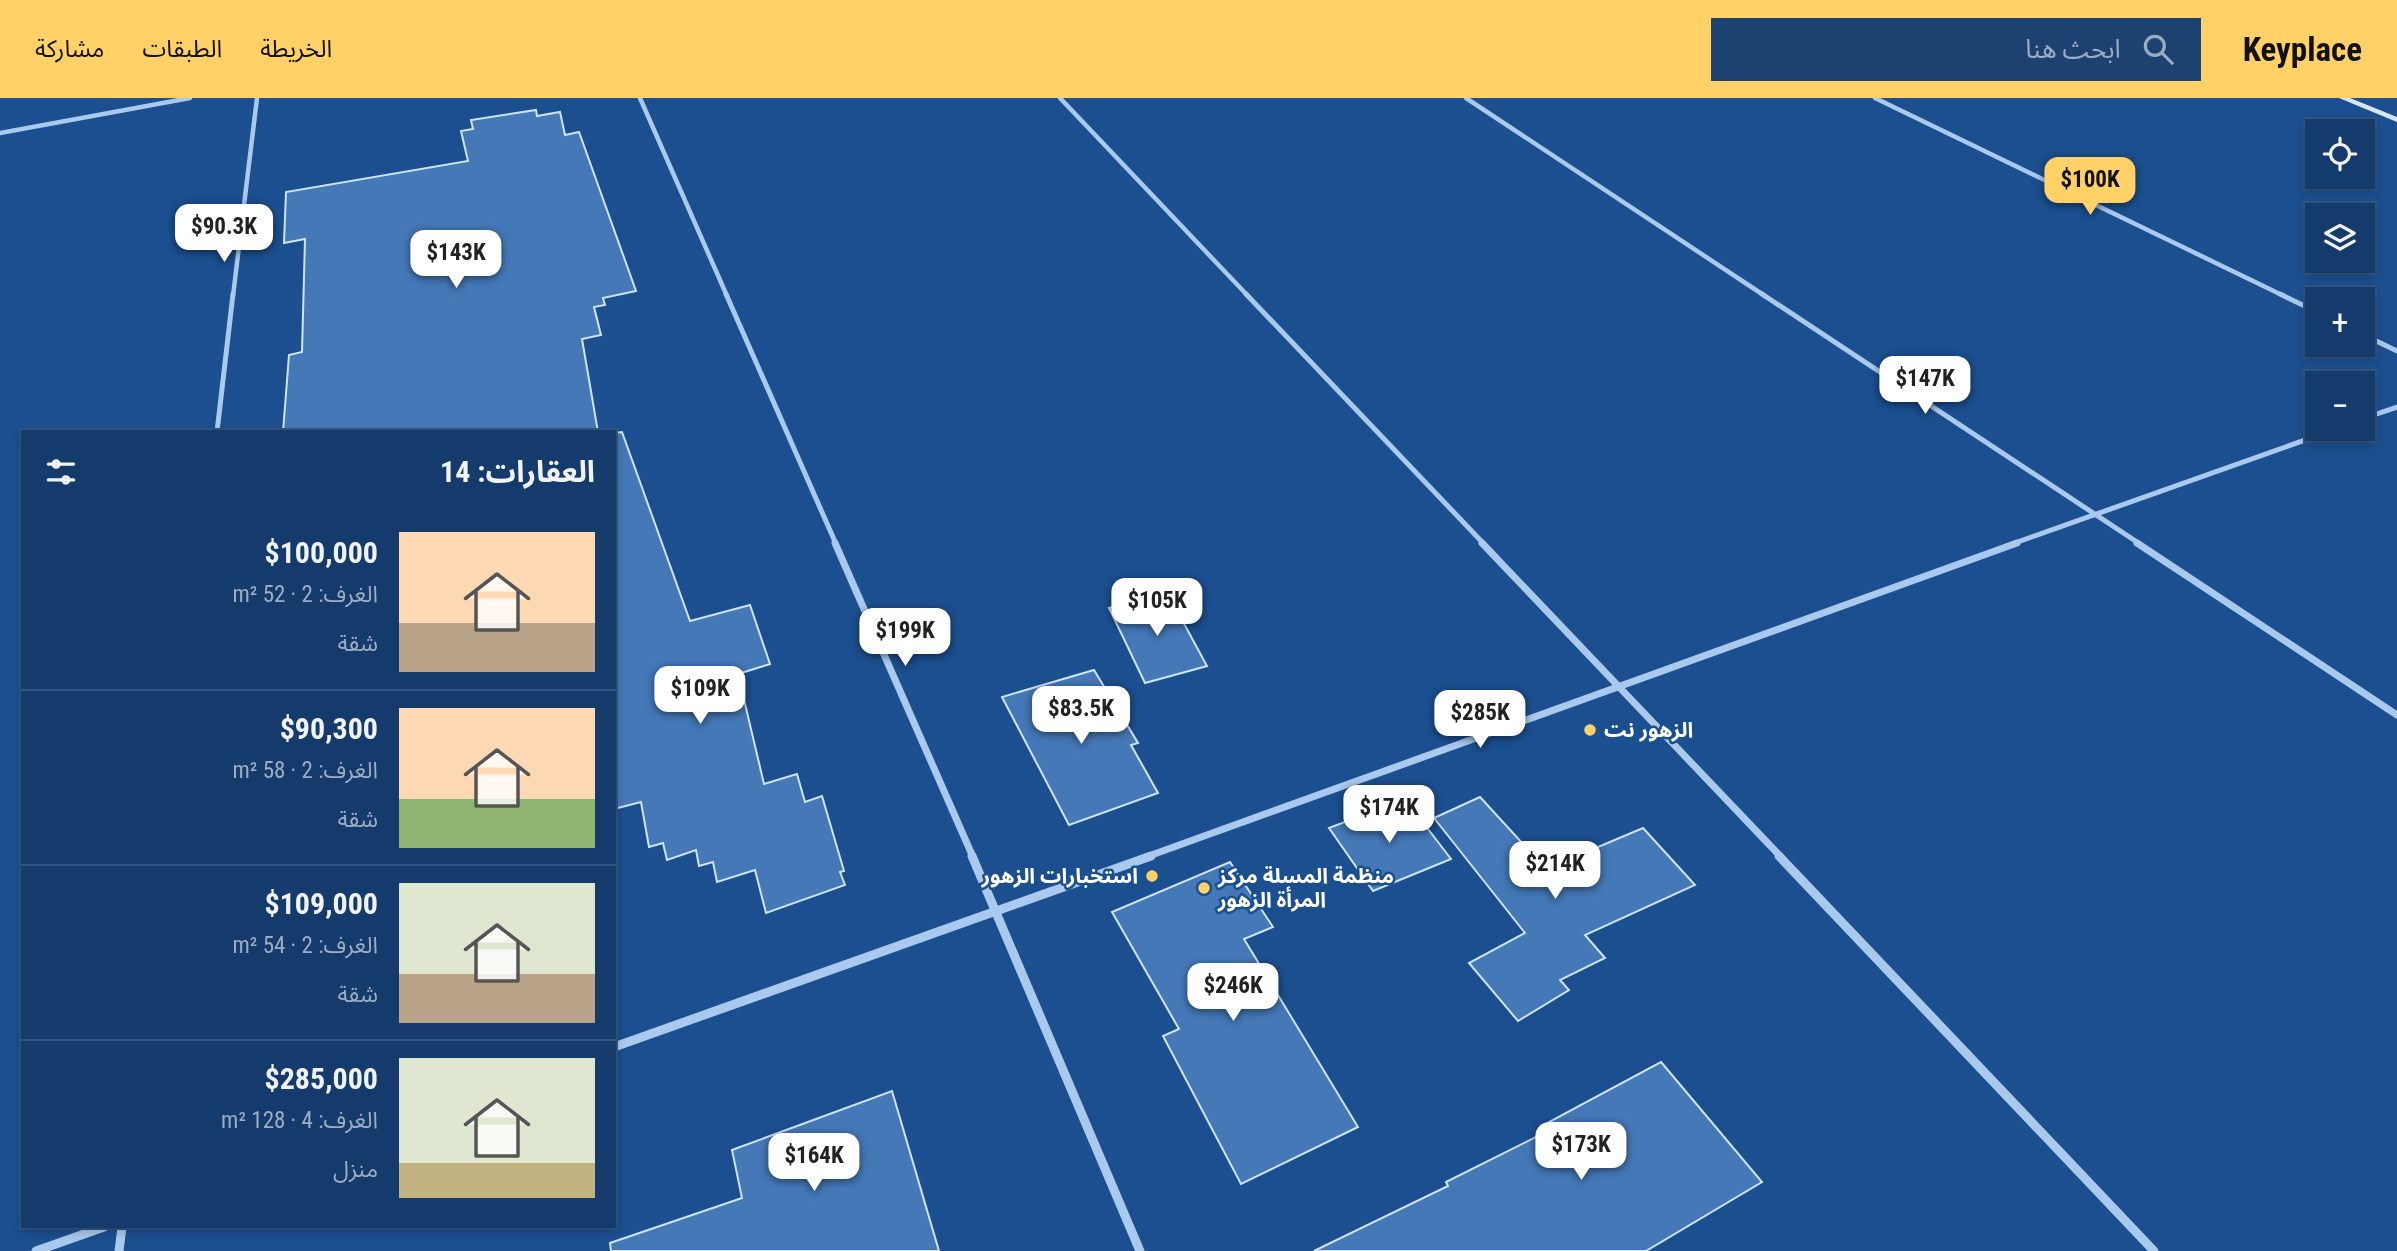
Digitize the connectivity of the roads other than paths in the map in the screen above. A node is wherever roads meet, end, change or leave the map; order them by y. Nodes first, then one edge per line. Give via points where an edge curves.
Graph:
1 (190, 98) edge
2 (257, 98) edge
3 (640, 98) edge
4 (1060, 98) edge
5 (1466, 98) edge
6 (1875, 98) edge
7 (2343, 98) edge
8 (2397, 120) edge
9 (0, 133) edge
10 (2305, 306) edge
11 (2375, 340) edge
12 (2397, 351) edge
13 (2397, 407) edge
14 (2375, 415) edge
15 (217, 430) edge
16 (2305, 440) edge
17 (2098, 515) junction
18 (1618, 685) junction
19 (2397, 715) edge
20 (997, 912) junction
21 (616, 1046) edge
22 (101, 1228) edge
23 (122, 1228) edge
24 (36, 1251) edge
25 (119, 1251) edge
26 (1140, 1251) edge
27 (2154, 1251) edge

1 - 9 street
2 - 15 street
3 - 20 street
4 - 18 street
5 - 17 street
6 - 10 street
7 - 8 street
11 - 12 street
13 - 14 street
16 - 17 street
17 - 18 street
17 - 19 street
18 - 20 street
18 - 27 street
20 - 21 street
20 - 26 street
22 - 24 street
23 - 25 street

